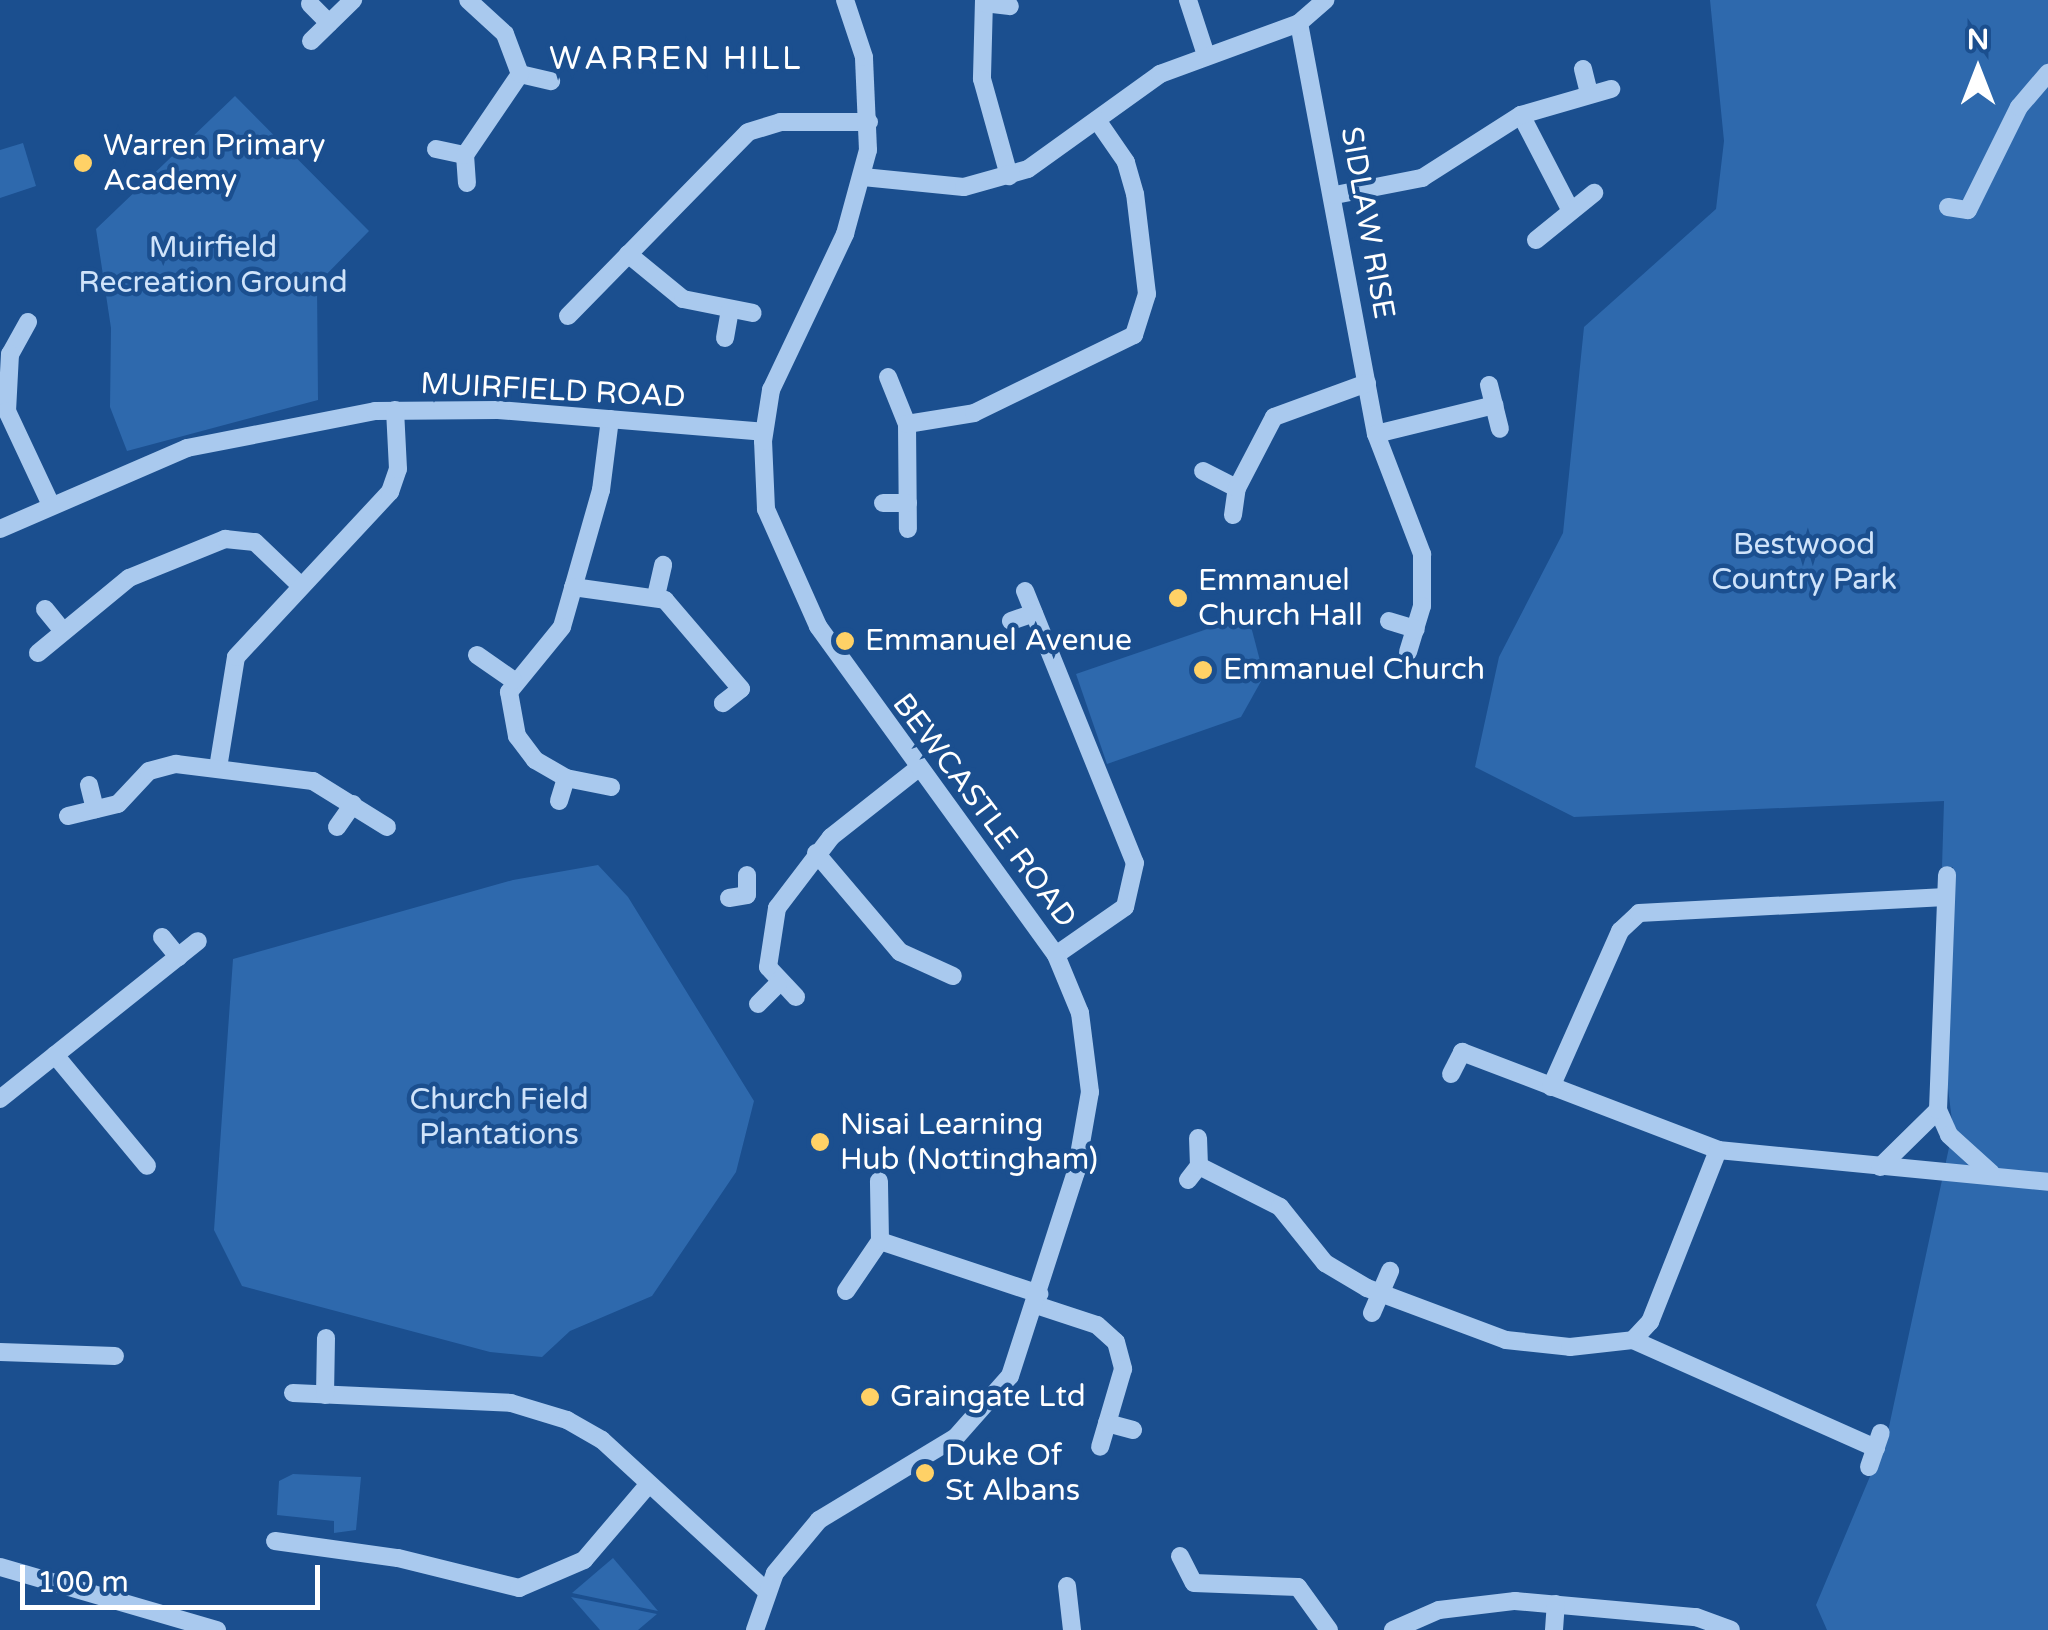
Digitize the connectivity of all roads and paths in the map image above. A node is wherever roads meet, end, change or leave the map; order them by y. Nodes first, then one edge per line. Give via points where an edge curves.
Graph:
1 (353, 0) edge
2 (468, 0) edge
3 (846, 0) edge
4 (1188, 0) edge
5 (1325, 0) edge
6 (984, 1) edge
7 (310, 4) dead end
8 (1010, 6) dead end
9 (329, 23) junction
10 (1299, 23) junction
11 (311, 41) dead end
12 (1206, 52) junction
13 (1583, 69) dead end
14 (2048, 73) edge
15 (520, 74) junction
16 (551, 81) dead end
17 (1611, 90) dead end
18 (1588, 94) junction
19 (1520, 114) junction
20 (1097, 120) junction
21 (869, 122) junction
22 (436, 149) dead end
23 (466, 155) junction
24 (1009, 176) junction
25 (863, 177) junction
26 (466, 183) dead end
27 (1594, 193) dead end
28 (1334, 195) junction
29 (1948, 207) dead end
30 (1572, 212) junction
31 (1536, 240) dead end
32 (628, 254) junction
33 (570, 284) dead end
34 (585, 298) junction
35 (730, 310) junction
36 (753, 312) dead end
37 (568, 316) dead end
38 (28, 322) dead end
39 (8, 337) edge
40 (726, 338) dead end
41 (888, 377) dead end
42 (1367, 383) junction
43 (1489, 386) dead end
44 (1494, 406) junction
45 (396, 410) junction
46 (610, 419) junction
47 (906, 424) junction
48 (1500, 429) dead end
49 (763, 432) junction
50 (1376, 434) junction
51 (1203, 471) dead end
52 (1238, 488) junction
53 (50, 503) junction
54 (883, 503) dead end
55 (908, 503) junction
56 (1232, 515) dead end
57 (0, 529) edge
58 (908, 529) dead end
59 (663, 566) dead end
60 (300, 586) junction
61 (574, 587) junction
62 (1025, 590) dead end
63 (656, 596) junction
64 (45, 608) dead end
65 (1034, 613) junction
66 (1011, 621) dead end
67 (1389, 621) dead end
68 (62, 628) junction
69 (1416, 629) junction
70 (1408, 652) dead end
71 (38, 653) dead end
72 (477, 655) dead end
73 (513, 680) junction
74 (723, 703) dead end
75 (218, 768) junction
76 (917, 769) junction
77 (566, 778) junction
78 (89, 785) dead end
79 (612, 787) dead end
80 (559, 801) dead end
81 (353, 804) junction
82 (96, 809) junction
83 (68, 816) dead end
84 (387, 827) dead end
85 (337, 828) dead end
86 (816, 853) junction
87 (1947, 875) dead end
88 (741, 889) dead end
89 (1946, 897) junction
90 (777, 908) junction
91 (162, 937) dead end
92 (198, 941) dead end
93 (1056, 955) junction
94 (178, 957) junction
95 (932, 971) junction
96 (952, 976) dead end
97 (778, 984) junction
98 (925, 992) dead end
99 (796, 997) dead end
100 (758, 1004) dead end
101 (55, 1055) junction
102 (1451, 1074) dead end
103 (1551, 1087) junction
104 (0, 1099) edge
105 (1938, 1110) junction
106 (1198, 1138) dead end
107 (1718, 1150) junction
108 (147, 1166) dead end
109 (1880, 1167) junction
110 (1997, 1177) junction
111 (879, 1182) dead end
112 (2048, 1182) edge
113 (880, 1241) junction
114 (1390, 1271) dead end
115 (846, 1291) dead end
116 (1381, 1294) junction
117 (1038, 1300) junction
118 (1372, 1314) dead end
119 (326, 1338) dead end
120 (1633, 1340) junction
121 (0, 1352) edge
122 (115, 1356) dead end
123 (293, 1393) dead end
124 (325, 1394) junction
125 (1107, 1423) junction
126 (1134, 1430) dead end
127 (1100, 1447) dead end
128 (1869, 1467) dead end
129 (648, 1485) junction
130 (275, 1541) dead end
131 (1180, 1556) dead end
132 (0, 1567) edge
133 (1068, 1586) dead end
134 (766, 1591) junction
135 (1556, 1604) junction
136 (217, 1630) edge
137 (755, 1630) edge
138 (1072, 1630) edge
139 (1328, 1630) edge
140 (1393, 1630) edge
141 (1554, 1630) edge
142 (1731, 1630) edge

1 - 9 street
2 - 15 street via 505,34
3 - 21 street, BEWCASTLE ROAD via 864,58
4 - 12 street
5 - 10 street
6 - 8 street
6 - 24 street via 982,79
7 - 9 street
9 - 11 street
10 - 12 street
10 - 28 street, SIDLAW RISE
12 - 20 street
13 - 18 street
14 - 29 street via 2019,108 1968,210
15 - 16 street
15 - 23 street
17 - 18 street
18 - 19 street
19 - 28 street via 1422,178
19 - 30 street
20 - 24 street
20 - 47 street via 1126,162 1135,194 1148,294 1134,335 974,413
21 - 25 street, BEWCASTLE ROAD
21 - 32 street via 780,122 748,132
22 - 23 street
23 - 26 street
24 - 25 street via 943,188
25 - 49 street, BEWCASTLE ROAD via 844,234 784,351
27 - 30 street
28 - 42 street, SIDLAW RISE
30 - 31 street
32 - 34 street
32 - 35 street via 669,292
33 - 34 street
34 - 37 street
35 - 36 street
35 - 40 street
38 - 39 street
39 - 53 street via 7,411
41 - 47 street
42 - 50 street, SIDLAW RISE
42 - 52 street via 1274,417
43 - 44 street
44 - 48 street
44 - 50 street
45 - 46 street, MUIRFIELD ROAD
45 - 53 street, MUIRFIELD ROAD via 235,434
45 - 60 street via 398,469 390,492
46 - 49 street, MUIRFIELD ROAD
46 - 61 street
47 - 55 street
49 - 76 street, BEWCASTLE ROAD via 766,509 793,581
50 - 69 street, SIDLAW RISE via 1422,554
51 - 52 street
52 - 56 street
53 - 57 street, MUIRFIELD ROAD
54 - 55 street
55 - 58 street
59 - 63 street
60 - 68 street via 256,542 225,539 128,578
60 - 75 street via 236,657
61 - 63 street via 616,599
61 - 73 street via 555,640
62 - 65 street
63 - 74 street via 714,649 741,689
64 - 68 street
65 - 66 street
65 - 93 street via 1136,863 1125,907
67 - 69 street
68 - 71 street
69 - 70 street, SIDLAW RISE
72 - 73 street
73 - 77 street via 517,736 535,760
75 - 81 street via 313,780
75 - 82 street via 160,766 126,798
76 - 86 street
76 - 93 street, BEWCASTLE ROAD
77 - 79 street
77 - 80 street
78 - 82 street
81 - 84 street
81 - 85 street
82 - 83 street
86 - 90 street
86 - 95 street via 884,936
87 - 89 street
88 - 90 street
89 - 103 street via 1638,913 1620,931
89 - 105 street
90 - 97 street via 766,956
91 - 94 street
92 - 94 street
93 - 117 street, BEWCASTLE ROAD via 1080,1013 1090,1092
94 - 101 street
95 - 96 street
95 - 98 street
97 - 99 street
97 - 100 street
101 - 104 street
101 - 108 street
102 - 103 street via 1462,1052
103 - 107 street
105 - 109 street
105 - 110 street via 1950,1135
106 - 116 street via 1194,1173 1280,1206 1326,1263
107 - 109 street
107 - 120 street via 1650,1322
109 - 110 street
110 - 112 street
111 - 113 street
113 - 115 street
113 - 117 street
114 - 116 street
116 - 118 street
116 - 120 street via 1506,1340 1570,1347
117 - 125 street via 1098,1325 1116,1342 1123,1369
117 - 134 street, BEWCASTLE ROAD via 1010,1376 973,1422 830,1511 793,1547
119 - 124 street
120 - 128 street via 1879,1441
121 - 122 street
123 - 124 street
124 - 129 street via 538,1409 602,1440
125 - 126 street
125 - 127 street
129 - 130 street via 584,1560 519,1588 398,1558
129 - 134 street
131 - 139 street via 1194,1583 1298,1587
132 - 136 street
133 - 138 street
134 - 137 street, BEWCASTLE ROAD
135 - 140 street via 1462,1605
135 - 141 street
135 - 142 street via 1711,1619

